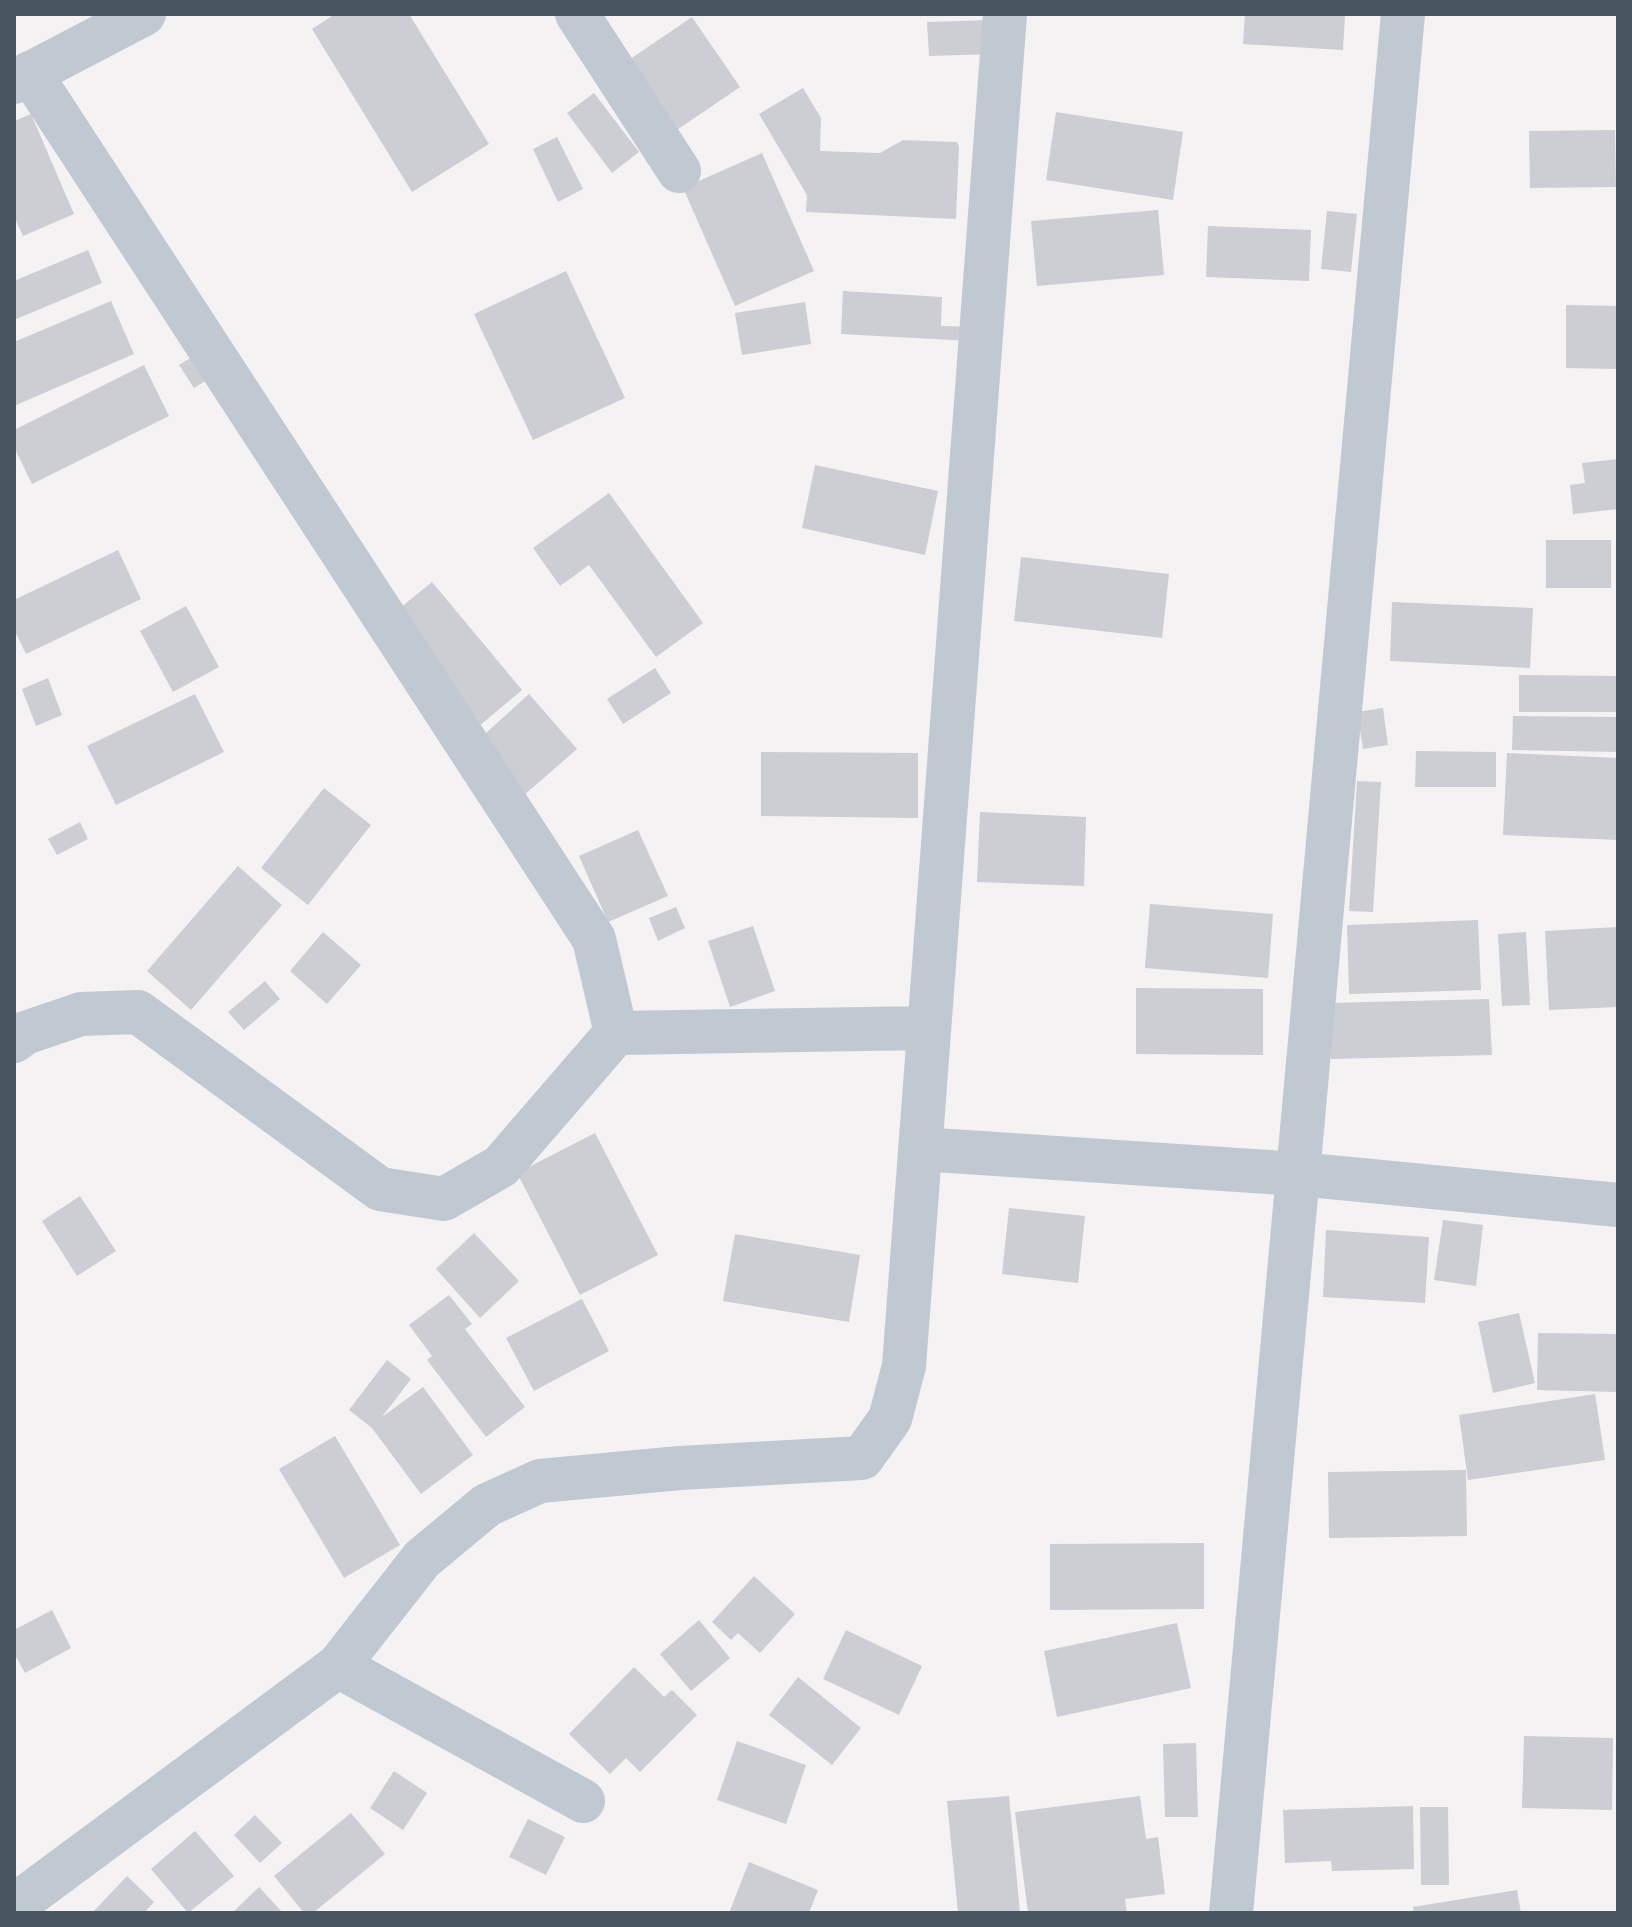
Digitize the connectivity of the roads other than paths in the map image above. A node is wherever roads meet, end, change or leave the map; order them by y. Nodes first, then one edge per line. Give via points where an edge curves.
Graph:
1 (144, 14) edge
2 (577, 14) edge
3 (1005, 14) edge
4 (1403, 14) edge
5 (22, 78) edge
6 (679, 171) dead end
7 (927, 1028) junction
8 (616, 1033) junction
9 (14, 1041) edge
10 (920, 1149) junction
11 (1299, 1174) junction
12 (1618, 1205) edge
13 (338, 1666) junction
14 (583, 1801) dead end
15 (14, 1906) edge
16 (1231, 1913) edge

1 - 5 street
2 - 6 street
3 - 7 street
4 - 11 street
5 - 8 street via 594,939
7 - 8 street
7 - 10 street
8 - 9 street via 501,1166 444,1199 380,1189 138,1012 81,1014
10 - 11 street
10 - 13 street via 904,1366 890,1419 862,1458 540,1481 487,1505 422,1559
11 - 12 street
11 - 16 street
13 - 14 street
13 - 15 street

